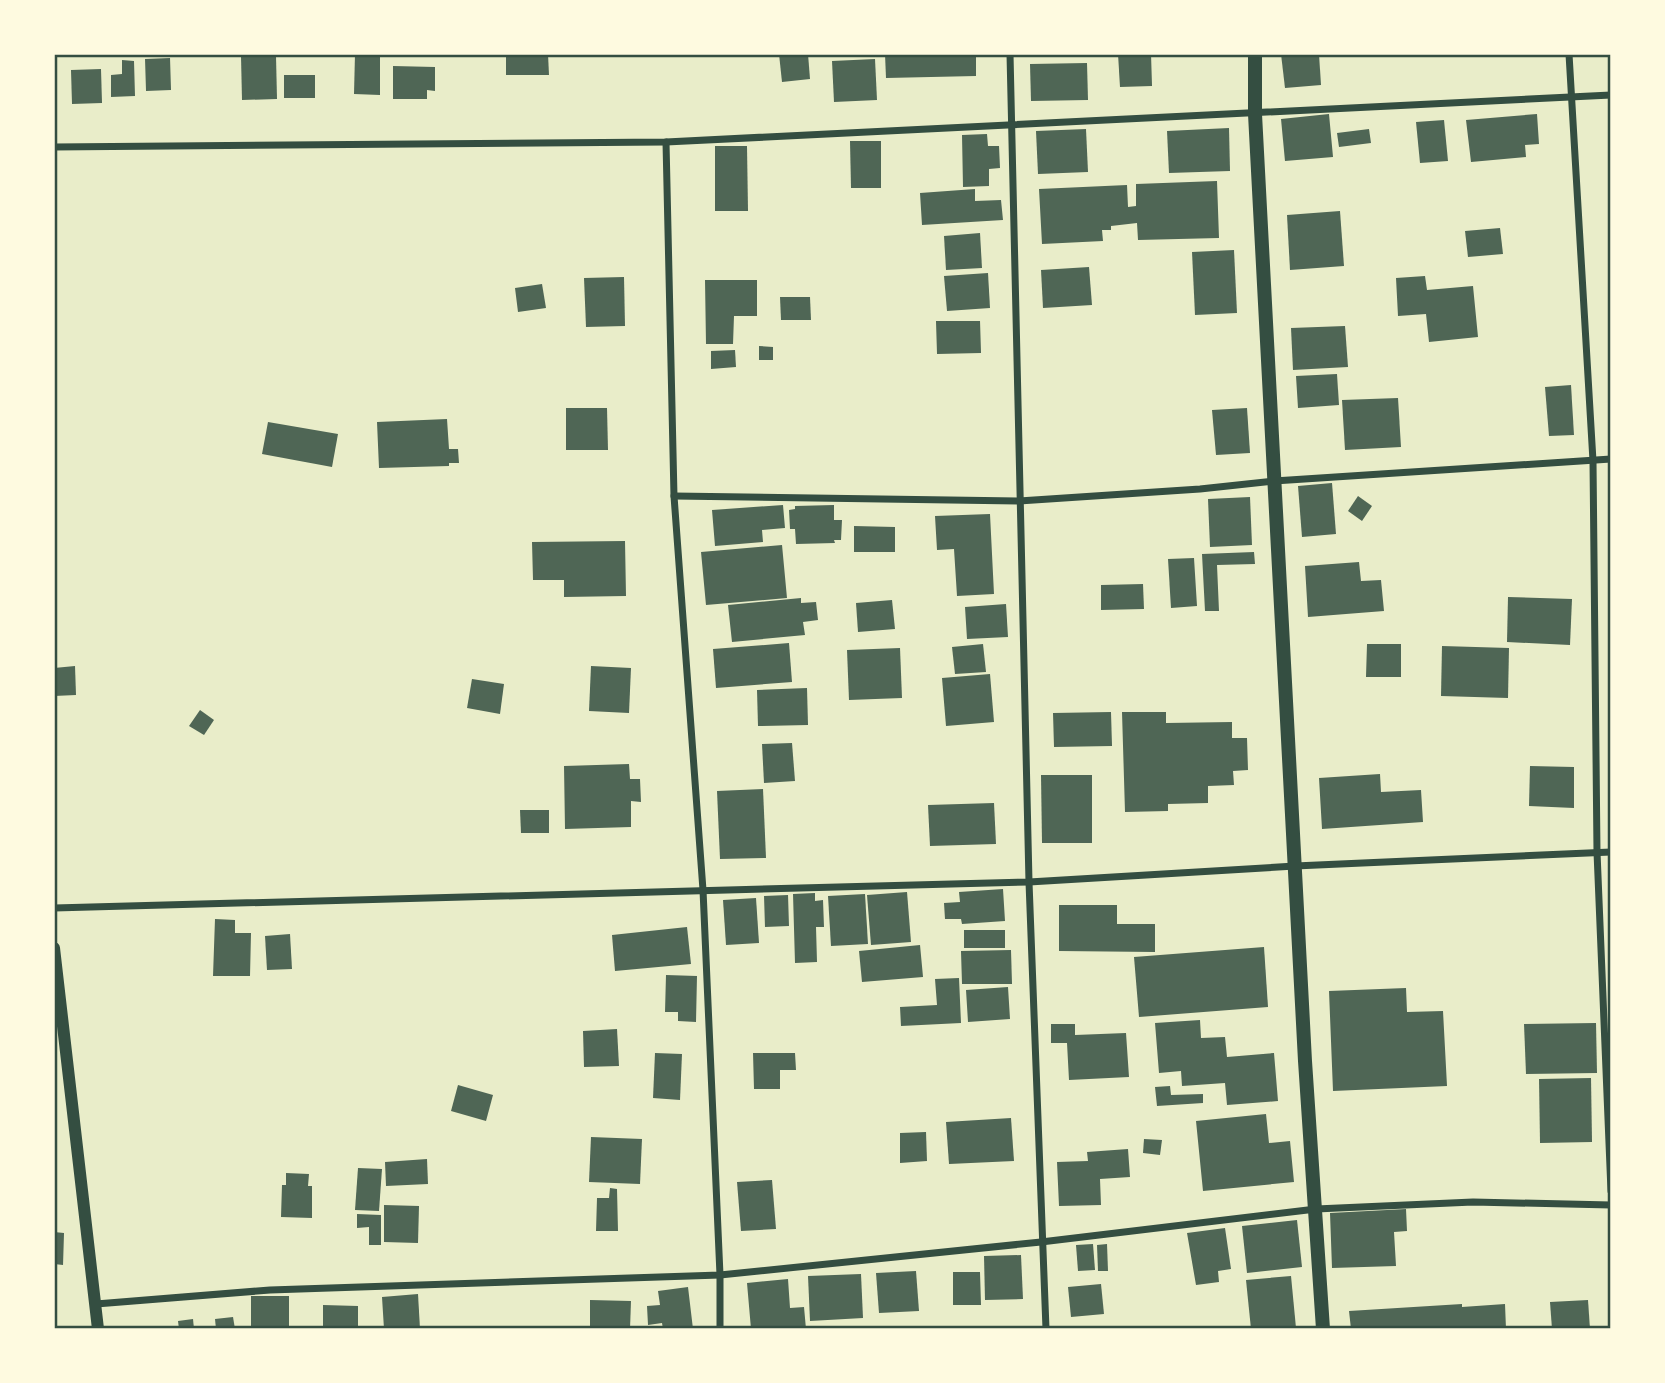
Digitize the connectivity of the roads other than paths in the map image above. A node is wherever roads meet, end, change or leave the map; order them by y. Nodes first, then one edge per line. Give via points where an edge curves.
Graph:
1 (1010, 54) edge
2 (1255, 54) edge
3 (1569, 54) edge
4 (1611, 95) edge
5 (1571, 97) junction
6 (1255, 114) junction
7 (1012, 126) junction
8 (666, 142) junction
9 (54, 147) edge
10 (1611, 459) edge
11 (1593, 461) junction
12 (1274, 481) junction
13 (674, 496) junction
14 (1019, 502) junction
15 (1597, 852) junction
16 (1611, 852) edge
17 (1295, 866) junction
18 (1029, 882) junction
19 (703, 890) junction
20 (54, 908) edge
21 (54, 948) edge
22 (1611, 1191) edge
23 (1611, 1205) edge
24 (1316, 1209) junction
25 (1041, 1242) junction
26 (720, 1275) junction
27 (96, 1304) junction
28 (98, 1329) edge
29 (720, 1329) edge
30 (1046, 1329) edge
31 (1323, 1329) edge

1 - 7 street
2 - 6 main road
3 - 5 street
4 - 5 street
5 - 6 street
5 - 11 street
6 - 7 street
6 - 12 main road
7 - 8 street
7 - 14 street
8 - 9 street
8 - 13 street
10 - 11 street
11 - 12 street
11 - 15 street
12 - 14 street
12 - 17 main road
13 - 14 street
13 - 19 street
14 - 18 street
15 - 16 street
15 - 17 street
15 - 22 street
17 - 18 street
17 - 24 main road
18 - 19 street
18 - 25 street
19 - 20 street
19 - 26 street
21 - 27 street
23 - 24 street via 1473,1202
24 - 25 street
24 - 31 main road
25 - 26 street
25 - 30 street
26 - 27 street via 270,1290
26 - 29 street
27 - 28 street

